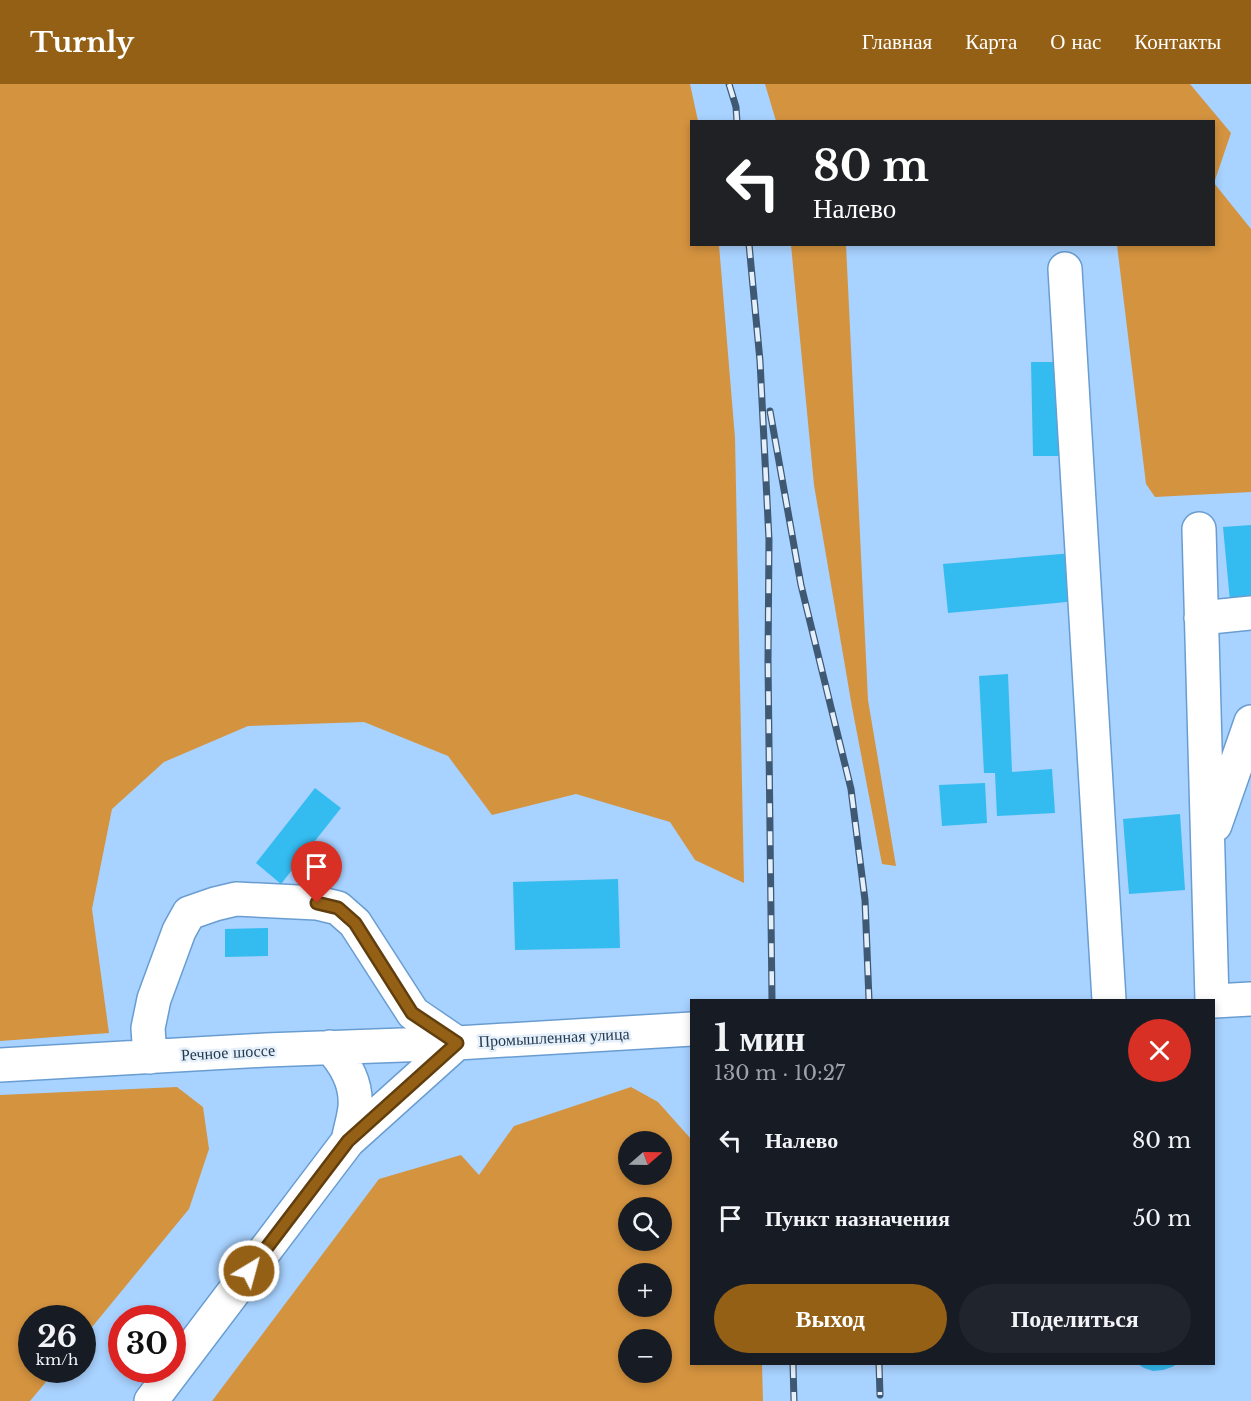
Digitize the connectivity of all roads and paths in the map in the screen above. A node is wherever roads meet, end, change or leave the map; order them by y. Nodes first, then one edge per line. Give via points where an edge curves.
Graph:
1 (1065, 269) dead end
2 (1198, 529) dead end
3 (1251, 613) edge
4 (1201, 618) junction
5 (1251, 722) edge
6 (1208, 845) junction
7 (1109, 999) edge
8 (1213, 999) edge
9 (1251, 999) edge
10 (1215, 1001) edge
11 (690, 1029) edge
12 (457, 1043) junction
13 (330, 1047) junction
14 (150, 1057) junction
15 (0, 1065) edge
16 (348, 1141) junction
17 (151, 1401) edge

1 - 7 street
2 - 4 street
3 - 4 street
4 - 6 street
5 - 6 street
6 - 8 street
9 - 10 street
11 - 12 street, Промышленная улица
12 - 13 street, Речное шоссе
12 - 14 street via 412,1013 355,923 338,908 317,903 236,899 189,913 154,999 148,1028
12 - 16 street, Промышленная улица
13 - 14 street, Речное шоссе
13 - 16 street via 342,1059 353,1086 355,1107
14 - 15 street, Речное шоссе
16 - 17 street, Промышленная улица

